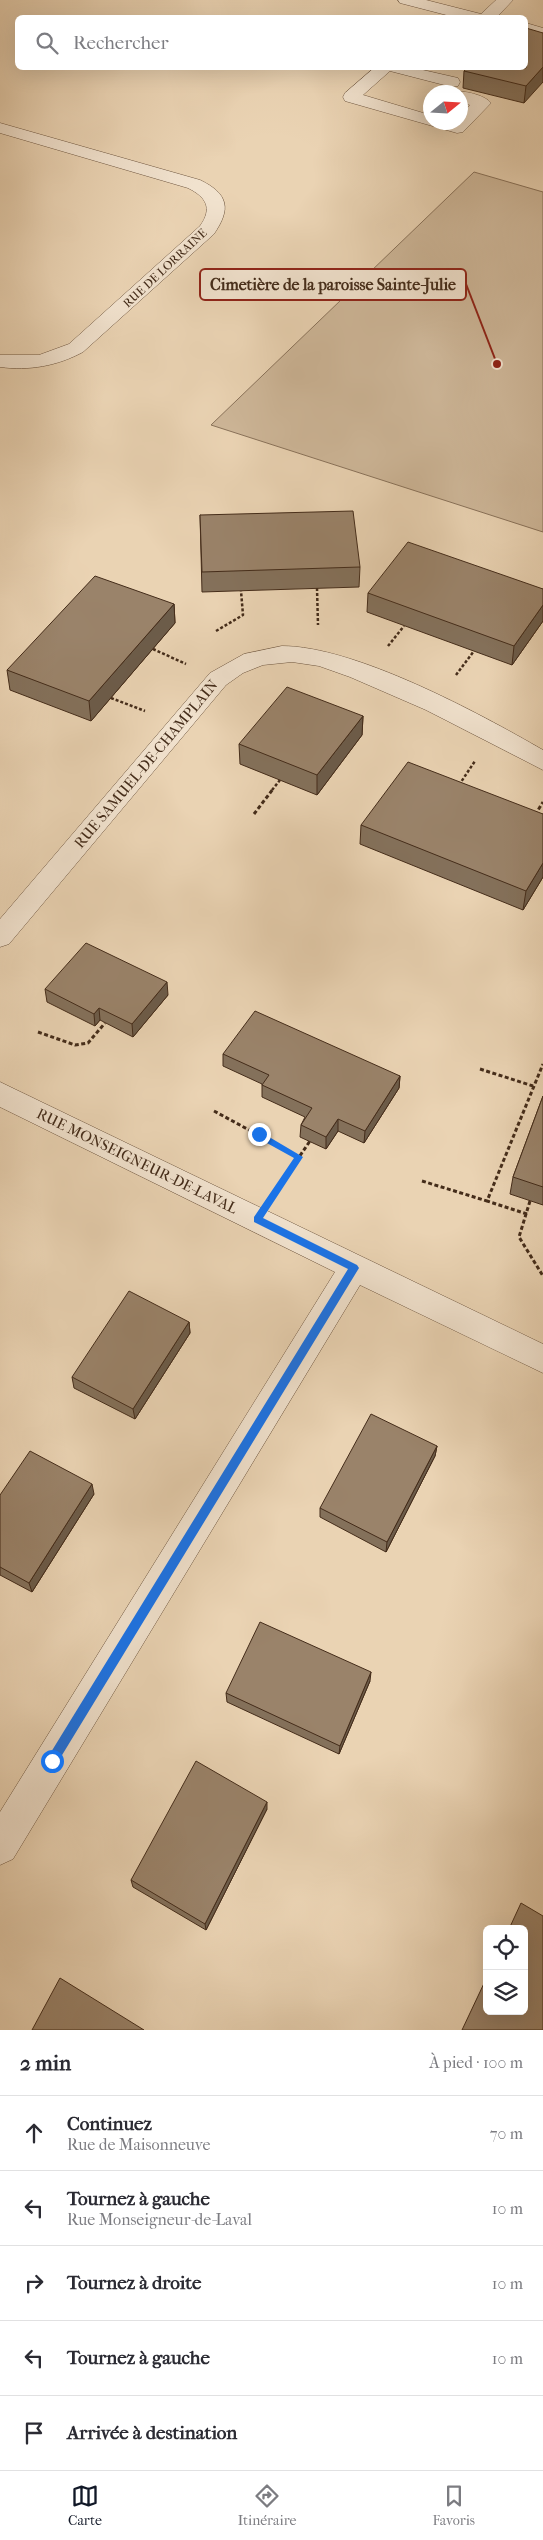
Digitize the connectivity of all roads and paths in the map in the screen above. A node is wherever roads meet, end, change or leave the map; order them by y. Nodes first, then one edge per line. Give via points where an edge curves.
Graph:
1 (406, 0) edge
2 (505, 0) edge
3 (468, 15) edge
4 (489, 15) edge
5 (528, 29) edge
6 (543, 33) edge
7 (381, 70) edge
8 (403, 70) edge
9 (452, 85) edge
10 (468, 94) edge
11 (468, 117) edge
12 (423, 118) edge
13 (0, 128) edge
14 (0, 361) edge
15 (241, 591) edge
16 (216, 631) dead end
17 (476, 759) dead end
18 (543, 761) edge
19 (280, 780) edge
20 (455, 790) edge
21 (543, 802) edge
22 (254, 814) dead end
23 (530, 821) edge
24 (0, 937) edge
25 (105, 1023) edge
26 (38, 1032) dead end
27 (543, 1064) edge
28 (480, 1069) dead end
29 (533, 1086) junction
30 (0, 1094) edge
31 (214, 1111) dead end
32 (310, 1141) edge
33 (299, 1157) junction
34 (422, 1182) dead end
35 (487, 1201) junction
36 (530, 1201) edge
37 (527, 1214) junction
38 (257, 1220) junction
39 (354, 1268) junction
40 (543, 1276) edge
41 (543, 1359) edge
42 (0, 1846) edge

1 - 3 street
2 - 4 street
5 - 6 street
7 - 12 street via 351,97
8 - 9 street
10 - 11 street via 482,103
13 - 14 street, RUE DE LORRAINE via 194,184 209,193 217,210 207,230 76,348 45,360 25,363
15 - 16 path via 243,615
17 - 20 path
18 - 24 street, RUE SAMUEL-DE-CHAMPLAIN via 450,711 350,667 326,659 291,654 247,661 218,679
19 - 22 path
21 - 23 path
25 - 26 path via 88,1043 75,1045
27 - 29 path
28 - 29 path
29 - 35 path
30 - 38 street, RUE MONSEIGNEUR-DE-LAVAL
31 - 33 path
32 - 33 path
33 - 38 path
34 - 35 path
35 - 37 path
36 - 37 path
37 - 40 path via 519,1237
38 - 39 street, RUE MONSEIGNEUR-DE-LAVAL
39 - 41 street, RUE MONSEIGNEUR-DE-LAVAL
39 - 42 street

